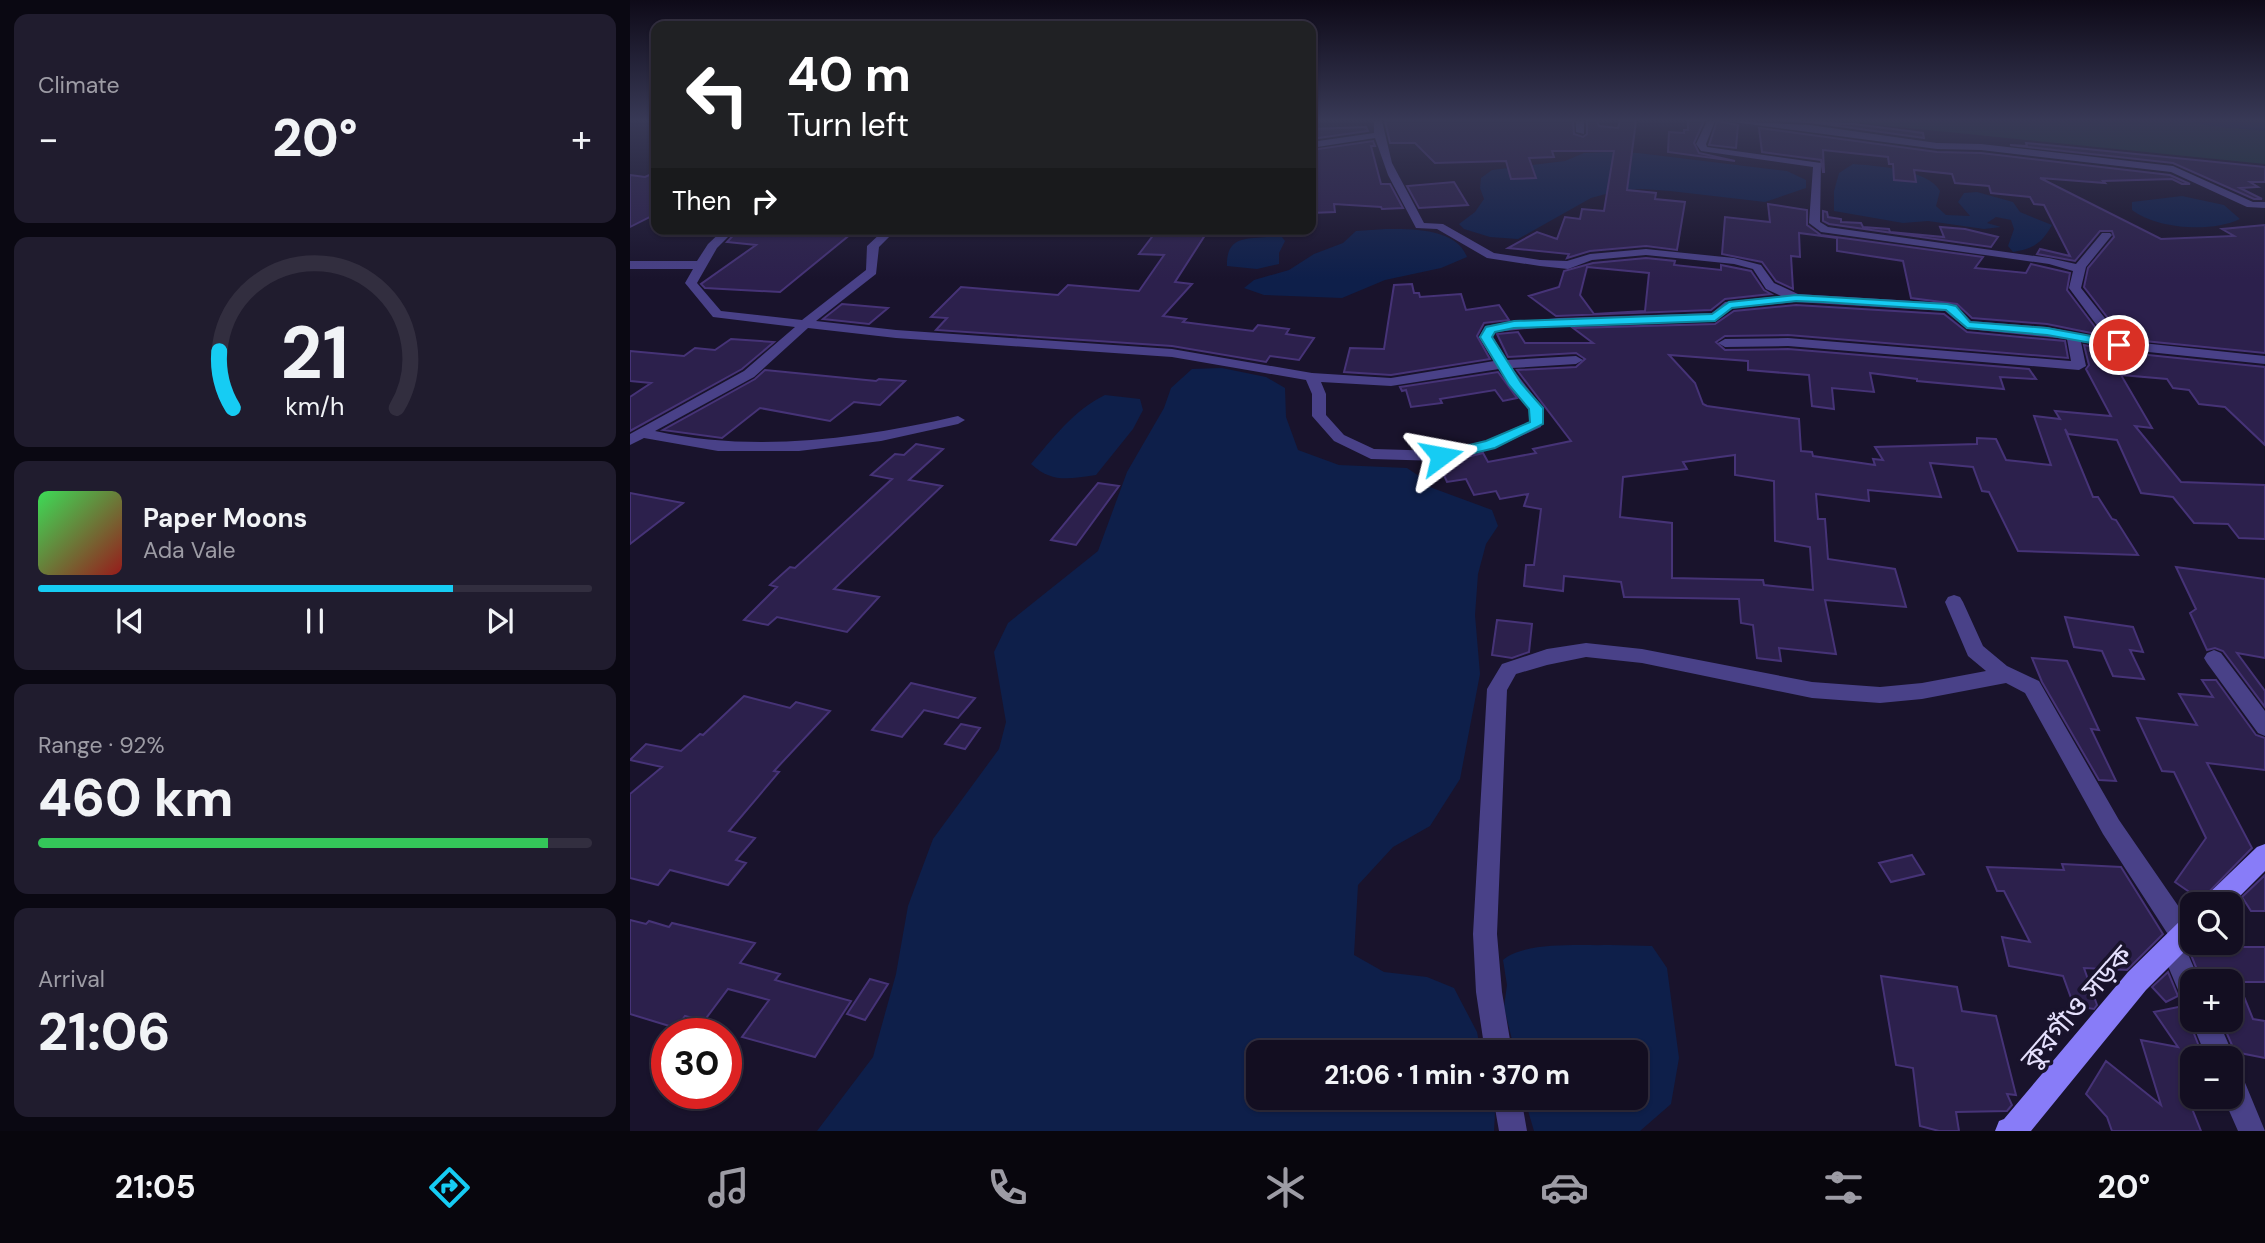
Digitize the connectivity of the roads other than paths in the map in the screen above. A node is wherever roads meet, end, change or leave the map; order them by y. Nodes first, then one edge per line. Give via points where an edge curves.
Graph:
1 (1392, 174) edge
2 (1816, 174) edge
3 (2183, 174) edge
4 (2265, 205) edge
5 (724, 235) edge
6 (885, 235) edge
7 (2106, 235) dead end
8 (630, 265) edge
9 (701, 265) junction
10 (2081, 269) junction
11 (1796, 298) junction
12 (805, 324) junction
13 (2073, 335) junction
14 (1725, 343) dead end
15 (2119, 345) junction
16 (1576, 360) dead end
17 (2265, 360) edge
18 (1502, 364) junction
19 (1312, 377) junction
20 (958, 420) dead end
21 (635, 437) edge
22 (1954, 602) dead end
23 (2214, 659) dead end
24 (2007, 675) junction
25 (2265, 727) edge
26 (2265, 855) edge
27 (2227, 892) edge
28 (2180, 931) edge
29 (2180, 939) edge
30 (1497, 1040) edge
31 (2242, 1109) edge
32 (1509, 1110) edge
33 (1513, 1131) edge
34 (2009, 1131) edge
35 (2252, 1131) edge

1 - 11 street via 1420,226 1439,226 1491,256 1568,265 1590,257 1646,252 1734,261 1758,267 1770,286
2 - 10 street via 1814,223 1825,230
3 - 4 street via 2251,205
5 - 9 street
6 - 12 street via 873,246 872,271
7 - 10 street
8 - 9 street
9 - 12 street via 691,283 717,314
10 - 15 street via 2075,288
11 - 13 street via 1947,307 1967,325
11 - 18 street via 1729,305 1715,317 1490,329 1486,337
12 - 19 street via 1172,353
12 - 21 street via 749,374
13 - 14 street via 2079,366 1788,342
13 - 15 street
15 - 17 street
16 - 18 street
18 - 19 street via 1391,382
18 - 19 street via 1536,408 1536,424 1490,445 1441,456 1371,454 1339,438 1319,416 1319,394
20 - 21 street via 864,440 759,447 706,447
22 - 24 street via 1975,651
23 - 25 street
24 - 28 street via 2032,687 2111,827
24 - 30 street via 1880,695 1812,690 1642,656 1586,650 1509,669 1497,689 1485,934
26 - 27 street
29 - 34 street, কুরগাঁও সড়ক via 2137,981
31 - 35 street
32 - 33 street

